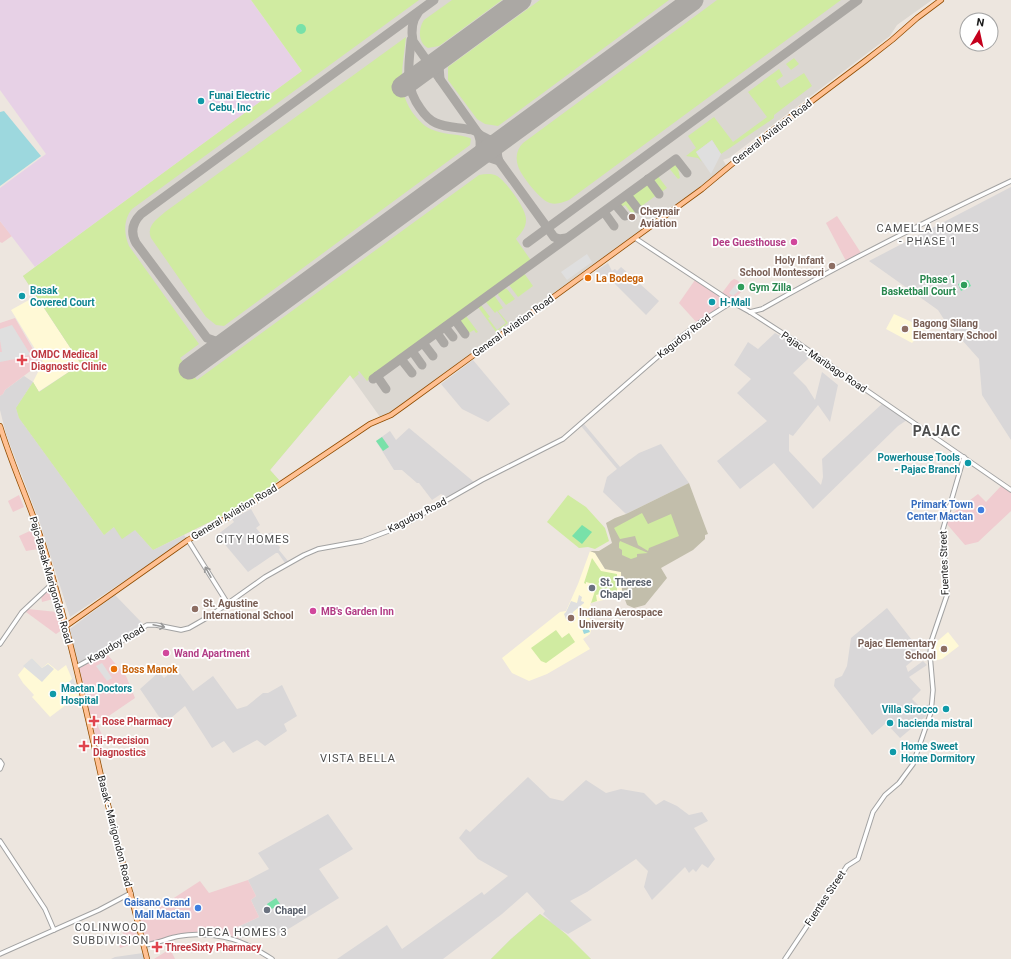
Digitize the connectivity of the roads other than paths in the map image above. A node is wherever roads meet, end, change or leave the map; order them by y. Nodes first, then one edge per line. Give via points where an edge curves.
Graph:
1 (941, 0) edge
2 (1011, 181) edge
3 (635, 238) junction
4 (732, 302) junction
5 (762, 309) junction
6 (750, 312) junction
7 (759, 318) junction
8 (0, 426) edge
9 (964, 457) junction
10 (1011, 490) edge
11 (188, 540) junction
12 (54, 582) junction
13 (228, 604) junction
14 (66, 626) junction
15 (0, 644) edge
16 (76, 667) junction
17 (0, 761) edge
18 (0, 769) edge
19 (0, 841) edge
20 (131, 893) junction
21 (54, 930) junction
22 (144, 945) junction
23 (0, 954) edge
24 (147, 959) edge
25 (272, 959) edge
26 (785, 959) edge

1 - 3 main road, General Aviation Road via 768,134 702,189
2 - 5 street via 858,256
3 - 4 street, Pajac - Maribago Road
3 - 11 main road, General Aviation Road via 391,415 370,424 248,506
4 - 6 street, Pajac - Maribago Road
4 - 13 street, Kagudoy Road via 677,340 563,439 397,527 362,541 318,549 304,555 265,577
5 - 6 street
5 - 7 street
6 - 7 street, Pajac - Maribago Road
7 - 9 street, Pajac - Maribago Road
8 - 12 main road, Pajo-Basak-Marigondon Road
9 - 10 street, Pajac - Maribago Road
9 - 26 street, Fuentes Street via 943,529 947,595 931,642 931,712 914,764 873,812 858,860 847,866
13 -> 11 street
11 - 14 main road, General Aviation Road
12 - 14 main road, Pajo-Basak-Marigondon Road
12 - 15 street via 22,612
16 -> 13 street, Kagudoy Road via 148,625 185,629
14 - 16 main road, Pajo-Basak-Marigondon Road
16 - 20 main road, Basak - Marigondon Road
17 - 18 street
19 - 21 street via 45,909
20 - 21 street
20 - 22 main road, Basak - Marigondon Road via 137,908
21 - 23 street
22 - 24 main road, Basak - Marigondon Road
22 - 25 street via 190,934 229,938 247,944

